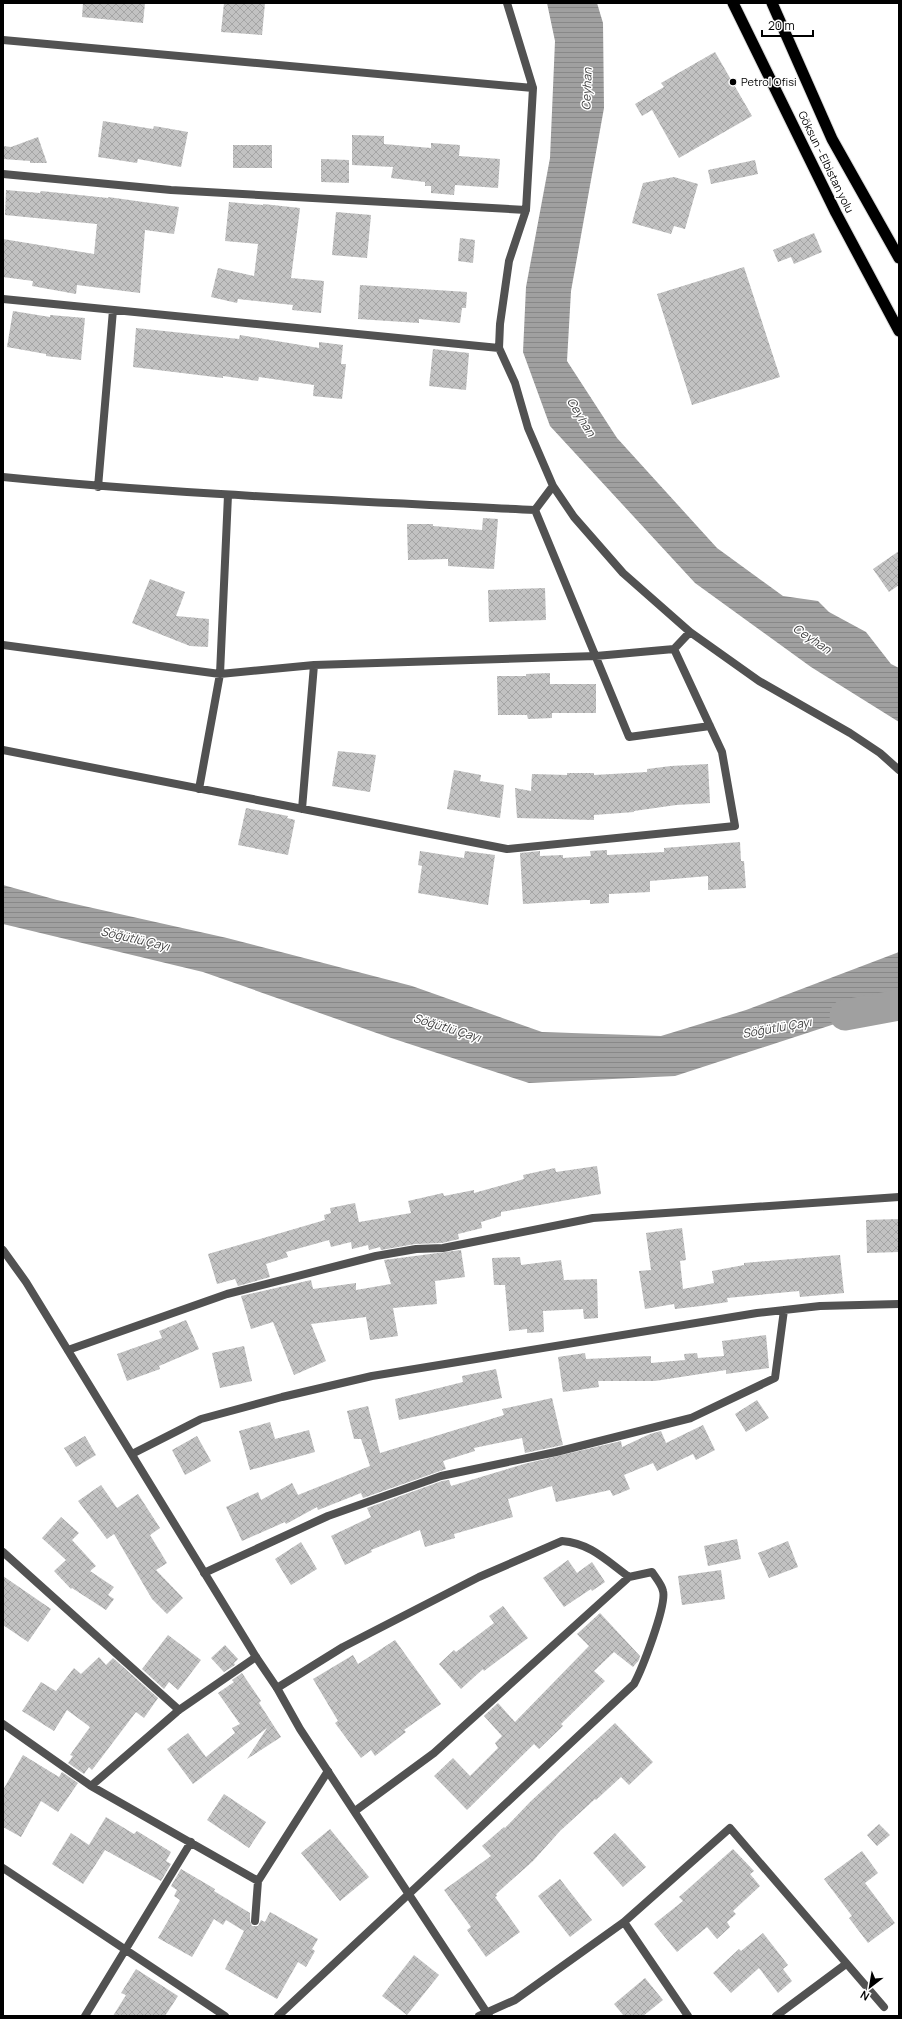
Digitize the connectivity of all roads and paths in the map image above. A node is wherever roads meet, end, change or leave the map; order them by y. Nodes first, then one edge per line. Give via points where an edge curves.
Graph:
1 (507, 3) edge
2 (733, 3) edge
3 (772, 3) edge
4 (3, 40) edge
5 (533, 88) junction
6 (3, 174) edge
7 (526, 210) junction
8 (899, 258) edge
9 (3, 299) edge
10 (113, 310) junction
11 (899, 331) edge
12 (499, 348) junction
13 (3, 476) edge
14 (98, 486) junction
15 (552, 486) junction
16 (228, 495) junction
17 (535, 510) junction
18 (690, 632) junction
19 (3, 644) edge
20 (674, 649) junction
21 (596, 656) junction
22 (314, 665) junction
23 (220, 674) junction
24 (710, 726) junction
25 (3, 750) edge
26 (899, 770) edge
27 (199, 789) junction
28 (302, 809) junction
29 (899, 1198) edge
30 (3, 1250) edge
31 (899, 1304) edge
32 (784, 1310) junction
33 (68, 1350) junction
34 (132, 1454) junction
35 (3, 1552) edge
36 (204, 1573) junction
37 (629, 1577) junction
38 (256, 1657) junction
39 (277, 1688) junction
40 (179, 1710) junction
41 (3, 1724) edge
42 (328, 1771) junction
43 (91, 1786) junction
44 (354, 1811) junction
45 (191, 1842) junction
46 (3, 1868) edge
47 (258, 1881) junction
48 (409, 1894) junction
49 (255, 1921) dead end
50 (624, 1922) junction
51 (126, 1948) junction
52 (846, 1964) junction
53 (884, 2007) dead end
54 (488, 2014) edge
55 (85, 2016) edge
56 (225, 2016) edge
57 (278, 2016) edge
58 (479, 2016) edge
59 (688, 2016) edge
60 (776, 2016) edge

1 - 5 street
2 - 11 highway, Göksun - Elbistan yolu via 836,213
3 - 8 highway, Göksun - Elbistan yolu via 832,139
4 - 5 street
5 - 7 street
6 - 7 street via 171,190
7 - 12 street via 509,261
9 - 10 street
10 - 12 street
10 - 14 street
12 - 15 street via 515,383 528,428
13 - 14 street
14 - 16 street
15 - 17 street
15 - 18 street via 574,516 623,572
16 - 17 street
16 - 23 street
17 - 21 street
18 - 20 street
18 - 26 street via 759,680 850,733 880,753
19 - 23 street
20 - 21 street
20 - 24 street
21 - 22 street
21 - 24 street via 629,737
22 - 23 street
22 - 28 street
23 - 27 street
24 - 28 street via 722,752 735,826 507,849
25 - 27 street
27 - 28 street
29 - 33 street via 594,1218 443,1248 416,1249 376,1256 227,1294
30 - 33 street
31 - 32 street via 820,1306
32 - 34 street via 372,1376 201,1419
32 - 36 street via 775,1378 691,1418 556,1452 441,1476 328,1516
33 - 34 street
34 - 36 street
35 - 40 street
36 - 38 street
37 - 39 street via 587,1546 562,1541 479,1577 343,1647
37 - 44 street via 434,1753
37 - 48 street via 652,1572 664,1592 663,1604 648,1653 634,1684
38 - 39 street
38 - 40 street
39 - 42 street
40 - 43 street
41 - 43 street
42 - 44 street
42 - 47 street
43 - 45 street
44 - 48 street
45 - 47 street
45 - 51 street
46 - 51 street
47 - 49 street
48 - 54 street
48 - 57 street
50 - 52 street via 730,1828
50 - 54 street via 515,2000
50 - 59 street
51 - 55 street
51 - 56 street
52 - 53 street
52 - 60 street
54 - 58 street

